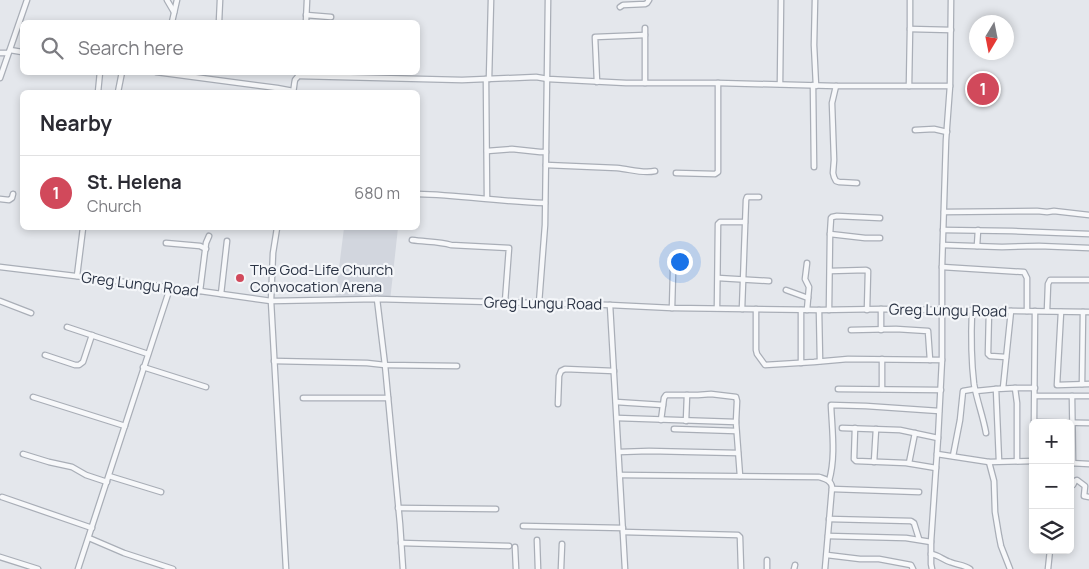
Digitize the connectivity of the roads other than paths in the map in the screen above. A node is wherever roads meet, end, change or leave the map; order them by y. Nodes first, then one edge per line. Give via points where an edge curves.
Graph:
1 (27, 0) edge
2 (167, 0) edge
3 (177, 0) edge
4 (220, 0) edge
5 (307, 0) edge
6 (491, 0) edge
7 (548, 0) edge
8 (649, 0) edge
9 (781, 0) edge
10 (816, 0) edge
11 (910, 0) edge
12 (951, 0) edge
13 (620, 7) dead end
14 (174, 12) junction
15 (306, 15) junction
16 (331, 17) dead end
17 (20, 20) edge
18 (20, 20) edge
19 (172, 20) edge
20 (219, 20) edge
21 (306, 20) edge
22 (645, 28) dead end
23 (910, 29) junction
24 (951, 30) junction
25 (645, 35) junction
26 (9, 52) junction
27 (20, 52) edge
28 (0, 53) edge
29 (100, 75) edge
30 (121, 75) edge
31 (178, 75) edge
32 (213, 75) edge
33 (298, 75) edge
34 (326, 75) edge
35 (0, 78) edge
36 (487, 79) junction
37 (548, 79) junction
38 (212, 80) junction
39 (598, 82) junction
40 (645, 83) junction
41 (718, 83) junction
42 (780, 84) junction
43 (815, 86) junction
44 (836, 86) junction
45 (909, 86) junction
46 (950, 86) junction
47 (98, 90) edge
48 (118, 90) edge
49 (285, 90) edge
50 (293, 90) edge
51 (915, 130) dead end
52 (947, 132) junction
53 (487, 151) junction
54 (546, 152) junction
55 (546, 165) junction
56 (814, 167) dead end
57 (655, 171) dead end
58 (676, 173) dead end
59 (857, 183) dead end
60 (13, 194) dead end
61 (420, 194) edge
62 (759, 197) dead end
63 (487, 198) junction
64 (0, 199) edge
65 (545, 203) junction
66 (944, 212) junction
67 (1089, 215) edge
68 (880, 218) dead end
69 (745, 222) junction
70 (83, 230) edge
71 (277, 230) edge
72 (943, 230) junction
73 (978, 230) junction
74 (830, 234) junction
75 (1089, 234) edge
76 (209, 236) dead end
77 (880, 238) dead end
78 (412, 240) dead end
79 (228, 241) dead end
80 (166, 243) dead end
81 (943, 245) junction
82 (977, 246) junction
83 (1089, 248) edge
84 (206, 249) junction
85 (672, 259) dead end
86 (807, 263) dead end
87 (0, 267) edge
88 (942, 267) junction
89 (830, 271) junction
90 (77, 276) junction
91 (718, 278) junction
92 (744, 279) junction
93 (1089, 280) edge
94 (769, 281) dead end
95 (170, 288) junction
96 (786, 290) dead end
97 (200, 291) junction
98 (221, 294) junction
99 (808, 298) junction
100 (377, 300) junction
101 (0, 301) edge
102 (271, 302) junction
103 (504, 302) junction
104 (540, 303) junction
105 (610, 305) junction
106 (672, 308) junction
107 (717, 308) junction
108 (742, 309) junction
109 (756, 309) junction
110 (881, 309) junction
111 (801, 310) junction
112 (807, 310) junction
113 (819, 310) junction
114 (829, 310) junction
115 (868, 310) junction
116 (942, 310) junction
117 (972, 310) junction
118 (989, 310) junction
119 (1011, 311) junction
120 (1035, 311) junction
121 (1048, 311) junction
122 (1027, 312) junction
123 (1061, 312) junction
124 (1086, 312) edge
125 (31, 313) dead end
126 (67, 327) dead end
127 (851, 330) dead end
128 (881, 330) junction
129 (92, 335) junction
130 (148, 354) junction
131 (45, 355) dead end
132 (1006, 358) junction
133 (882, 359) junction
134 (930, 360) junction
135 (942, 360) junction
136 (274, 361) junction
137 (820, 361) junction
138 (801, 363) junction
139 (385, 365) junction
140 (457, 366) dead end
141 (143, 367) junction
142 (614, 371) junction
143 (1082, 384) junction
144 (1089, 384) edge
145 (206, 387) dead end
146 (1004, 388) junction
147 (1014, 388) junction
148 (1035, 388) junction
149 (838, 389) dead end
150 (882, 389) junction
151 (996, 389) junction
152 (940, 390) junction
153 (976, 390) junction
154 (687, 395) junction
155 (1035, 396) junction
156 (1072, 396) junction
157 (1089, 396) edge
158 (34, 397) dead end
159 (303, 398) dead end
160 (388, 398) junction
161 (616, 402) junction
162 (558, 404) dead end
163 (663, 405) junction
164 (939, 411) junction
165 (617, 418) junction
166 (1034, 419) edge
167 (1073, 419) edge
168 (661, 420) junction
169 (686, 421) junction
170 (736, 422) junction
171 (1074, 423) edge
172 (1089, 423) edge
173 (125, 426) junction
174 (842, 428) dead end
175 (855, 428) junction
176 (674, 429) dead end
177 (876, 429) junction
178 (736, 431) junction
179 (915, 433) junction
180 (986, 433) dead end
181 (938, 438) junction
182 (619, 452) junction
183 (738, 453) junction
184 (23, 454) dead end
185 (937, 454) junction
186 (953, 456) junction
187 (999, 461) junction
188 (1017, 461) junction
189 (1029, 461) edge
190 (874, 462) junction
191 (989, 462) junction
192 (909, 463) junction
193 (1074, 463) edge
194 (1089, 464) edge
195 (936, 468) junction
196 (620, 475) junction
197 (109, 476) junction
198 (740, 476) junction
199 (829, 481) junction
200 (107, 482) junction
201 (1074, 483) edge
202 (832, 489) junction
203 (161, 492) dead end
204 (918, 492) dead end
205 (2, 497) dead end
206 (1089, 497) edge
207 (398, 508) junction
208 (496, 509) dead end
209 (829, 519) junction
210 (523, 526) dead end
211 (92, 528) junction
212 (623, 530) junction
213 (828, 536) junction
214 (89, 538) junction
215 (919, 539) junction
216 (537, 540) dead end
217 (931, 542) junction
218 (401, 543) junction
219 (562, 544) dead end
220 (509, 546) dead end
221 (515, 548) dead end
222 (931, 554) junction
223 (1050, 554) edge
224 (827, 556) junction
225 (0, 557) edge
226 (767, 560) dead end
227 (38, 569) edge
228 (79, 569) edge
229 (173, 569) edge
230 (286, 569) edge
231 (403, 569) edge
232 (516, 569) edge
233 (538, 569) edge
234 (561, 569) edge
235 (625, 569) edge
236 (741, 569) edge
237 (767, 569) edge
238 (825, 569) edge
239 (913, 569) edge
240 (932, 569) edge
241 (970, 569) edge
242 (1010, 569) edge
243 (1048, 569) edge

1 - 18 street
2 - 14 street
3 - 14 street
4 - 20 street
5 - 15 street
6 - 36 street
7 - 37 street
8 - 13 street via 645,4
9 - 42 street
10 - 43 street
11 - 23 street
12 - 24 street
14 - 19 street
15 - 16 street
15 - 21 street
17 - 26 street
22 - 25 street
23 - 24 street
23 - 45 street
24 - 46 street
25 - 39 street via 595,37
25 - 40 street
26 - 27 street
26 - 28 street
26 - 35 street
29 - 47 street
30 - 48 street
31 - 38 street
32 - 38 street
33 - 50 street
34 - 36 street
36 - 37 street
36 - 53 street
37 - 39 street
37 - 54 street
38 - 49 street
39 - 40 street
40 - 41 street
41 - 42 street
41 - 58 street via 718,172
42 - 43 street
43 - 44 street
43 - 56 street
44 - 45 street
44 - 59 street via 832,103 834,177 838,182
45 - 46 street
46 - 52 street
51 - 52 street
52 - 66 street
53 - 54 street
53 - 63 street
54 - 55 street
55 - 57 street
55 - 65 street
60 - 64 street via 11,200
61 - 63 street
62 - 69 street via 747,197
63 - 65 street
65 - 104 street
66 - 67 street via 1054,211
66 - 72 street
68 - 74 street via 834,216
69 - 91 street via 718,224
69 - 92 street
70 - 90 street
71 - 102 street
72 - 73 street
72 - 81 street
73 - 75 street
73 - 82 street
74 - 77 street
74 - 89 street
76 - 84 street
78 - 103 street via 509,248
79 - 98 street
80 - 84 street
81 - 82 street
81 - 88 street
82 - 83 street
84 - 97 street
85 - 106 street
86 - 99 street
87 - 90 street, Greg Lungu Road
88 - 116 street
88 - 122 street via 1024,272 1027,278
89 - 114 street
89 - 115 street via 868,271
90 - 95 street, Greg Lungu Road
91 - 92 street
91 - 107 street
92 - 94 street
92 - 108 street
93 - 121 street via 1050,280
95 - 97 street, Greg Lungu Road
95 - 130 street
96 - 99 street
97 - 98 street, Greg Lungu Road
98 - 102 street, Greg Lungu Road
99 - 112 street
100 - 102 street, Greg Lungu Road
100 - 103 street, Greg Lungu Road
100 - 139 street
101 - 125 street
102 - 136 street
103 - 104 street, Greg Lungu Road
104 - 105 street, Greg Lungu Road
105 - 106 street, Greg Lungu Road
105 - 142 street
106 - 107 street, Greg Lungu Road
107 - 108 street, Greg Lungu Road
108 - 109 street, Greg Lungu Road
109 - 111 street, Greg Lungu Road
109 - 138 street via 756,350 765,365
110 - 115 street, Greg Lungu Road
110 - 116 street, Greg Lungu Road
110 - 128 street
111 - 112 street, Greg Lungu Road
111 - 138 street
112 - 113 street, Greg Lungu Road
113 - 114 street, Greg Lungu Road
113 - 137 street
114 - 115 street, Greg Lungu Road
116 - 117 street, Greg Lungu Road
116 - 135 street
117 - 118 street, Greg Lungu Road
117 - 153 street via 971,346
118 - 119 street, Greg Lungu Road
118 - 132 street via 988,354
119 - 122 street, Greg Lungu Road
119 - 132 street
120 - 121 street, Greg Lungu Road
120 - 122 street, Greg Lungu Road
120 - 148 street
121 - 123 street, Greg Lungu Road
123 - 124 street, Greg Lungu Road
123 - 143 street via 1057,385
124 - 143 street
126 - 129 street
127 - 128 street
128 - 134 street via 928,331
129 - 130 street
129 - 131 street via 79,365
130 - 141 street
132 - 146 street
133 - 134 street
133 - 137 street
133 - 150 street
134 - 135 street
135 - 152 street
136 - 139 street
136 - 230 street
137 - 138 street
139 - 140 street
139 - 160 street
141 - 145 street
141 - 173 street
142 - 161 street
142 - 162 street via 565,369 559,376
143 - 144 street
146 - 147 street
146 - 151 street
147 - 148 street
147 - 188 street
148 - 155 street
149 - 150 street
150 - 152 street
151 - 153 street
151 - 187 street
152 - 164 street
153 - 180 street
153 - 186 street via 963,390
154 - 163 street via 666,395
154 - 169 street
154 - 170 street via 736,397
155 - 156 street
155 - 166 street
156 - 157 street
156 - 167 street
158 - 173 street
159 - 160 street
160 - 207 street
161 - 163 street
161 - 165 street
163 - 168 street
164 - 181 street
164 - 199 street via 831,405 832,471
165 - 168 street
165 - 182 street
168 - 169 street
169 - 170 street
170 - 178 street
171 - 172 street
173 - 197 street
174 - 175 street
175 - 177 street
175 - 190 street via 855,460
176 - 178 street
177 - 179 street
177 - 190 street
178 - 183 street
179 - 181 street
179 - 192 street
181 - 185 street
182 - 183 street
182 - 196 street
183 - 198 street
184 - 200 street via 72,467
185 - 186 street
185 - 195 street
186 - 191 street
187 - 188 street
187 - 191 street
188 - 189 street
190 - 192 street
191 - 242 street via 999,536
192 - 195 street
193 - 194 street
195 - 217 street
196 - 198 street
196 - 212 street
197 - 200 street
197 - 203 street
198 - 199 street via 819,477
199 - 202 street
200 - 211 street
201 - 206 street via 1077,480 1085,486 1084,496
202 - 204 street
202 - 209 street
205 - 211 street
207 - 208 street
207 - 218 street
209 - 213 street
209 - 215 street via 911,521
210 - 212 street
211 - 214 street
212 - 235 street
212 - 236 street via 738,536
213 - 215 street
213 - 224 street
214 - 228 street
214 - 229 street
215 - 217 street
216 - 233 street
217 - 222 street
218 - 220 street
218 - 231 street
219 - 234 street
221 - 232 street
222 - 240 street
222 - 241 street
223 - 243 street
224 - 238 street
224 - 239 street via 894,561 911,565
225 - 227 street
226 - 237 street

